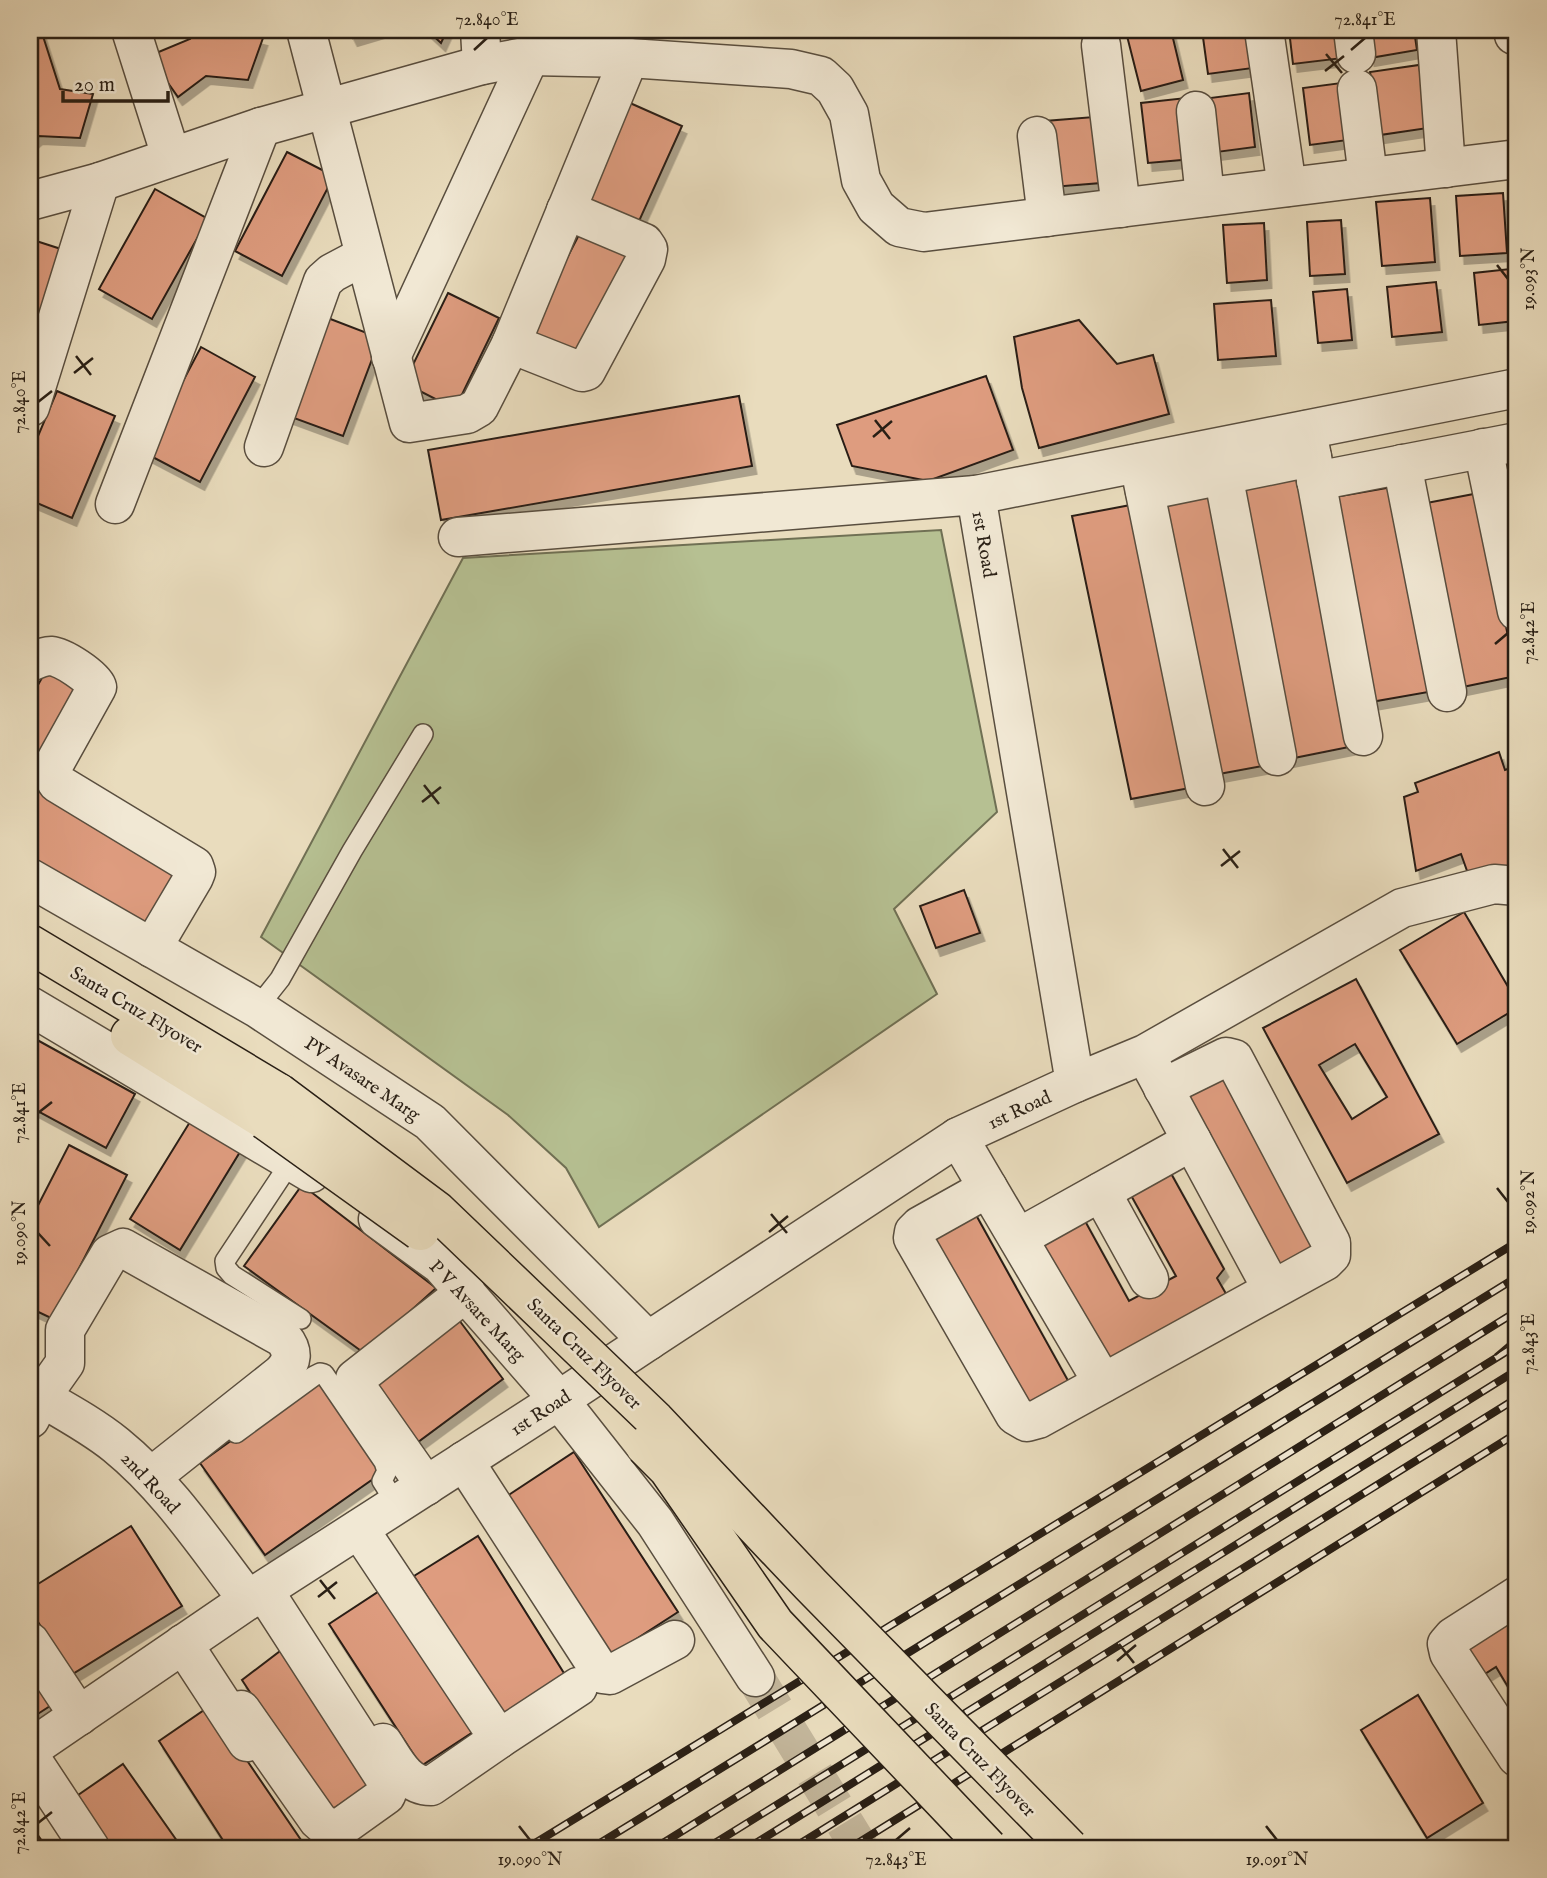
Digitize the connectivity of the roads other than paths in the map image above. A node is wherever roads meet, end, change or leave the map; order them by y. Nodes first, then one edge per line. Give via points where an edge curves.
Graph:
1 (131, 30) edge
2 (306, 30) edge
3 (1264, 30) edge
4 (1436, 30) edge
5 (1101, 45) dead end
6 (481, 47) edge
7 (530, 56) junction
8 (1355, 57) edge
9 (629, 58) junction
10 (327, 110) junction
11 (1196, 111) dead end
12 (261, 127) junction
13 (1037, 136) dead end
14 (171, 156) junction
15 (1517, 159) edge
16 (1446, 167) junction
17 (1368, 177) junction
18 (100, 182) junction
19 (1286, 187) junction
20 (1205, 197) junction
21 (30, 201) edge
22 (1121, 208) junction
23 (566, 210) junction
24 (1046, 217) junction
25 (364, 256) junction
26 (511, 344) junction
27 (391, 357) junction
28 (1517, 388) edge
29 (30, 407) edge
30 (1500, 445) edge
31 (264, 447) dead end
32 (1312, 456) junction
33 (1402, 464) junction
34 (1223, 474) junction
35 (1142, 477) junction
36 (976, 495) junction
37 (115, 504) dead end
38 (458, 537) dead end
39 (1517, 611) edge
40 (30, 662) edge
41 (1447, 692) dead end
42 (423, 734) dead end
43 (1363, 736) dead end
44 (1277, 756) dead end
45 (1205, 786) dead end
46 (30, 878) edge
47 (1517, 886) edge
48 (30, 944) edge
49 (152, 948) junction
50 (30, 974) edge
51 (30, 1006) edge
52 (257, 1008) junction
53 (1145, 1054) junction
54 (1075, 1083) junction
55 (1163, 1088) junction
56 (272, 1106) junction
57 (958, 1137) junction
58 (1192, 1141) junction
59 (292, 1160) junction
60 (988, 1188) junction
61 (1101, 1192) junction
62 (1018, 1238) junction
63 (1149, 1279) dead end
64 (460, 1285) junction
65 (1272, 1289) junction
66 (301, 1319) dead end
67 (399, 1329) dead end
68 (649, 1341) junction
69 (1103, 1383) junction
70 (559, 1399) junction
71 (33, 1402) edge
72 (464, 1461) junction
73 (156, 1482) junction
74 (412, 1496) junction
75 (359, 1529) junction
76 (256, 1596) junction
77 (1517, 1596) edge
78 (675, 1640) dead end
79 (30, 1642) edge
80 (183, 1644) junction
81 (318, 1648) dead end
82 (755, 1676) tunnel mouth
83 (578, 1686) dead end
84 (241, 1710) dead end
85 (79, 1716) junction
86 (499, 1739) junction
87 (30, 1749) edge
88 (30, 1757) edge
89 (1517, 1757) edge
90 (90, 1848) edge
91 (315, 1848) edge
92 (988, 1848) edge
93 (1069, 1848) edge

1 - 14 street
2 - 10 street
3 - 19 street
4 - 16 street
5 - 22 street
6 - 7 street
6 - 10 street
7 - 9 street
7 - 27 street
8 - 17 street
9 - 23 street
9 - 24 street via 790,69 821,76 835,89 849,114 861,180 876,207 899,227 924,232
10 - 12 street
10 - 25 street
11 - 20 street
12 - 14 street
12 - 37 street
13 - 24 street
14 - 18 street
15 - 16 street
16 - 17 street
17 - 19 street
18 - 21 street
18 - 29 street
19 - 20 street
20 - 22 street
22 - 24 street
23 - 26 street
23 - 26 street via 643,243 648,248 646,259 586,370
25 - 27 street
25 - 31 street via 323,281
26 - 27 street via 479,407 467,414 409,423
28 - 32 street
30 - 33 street
30 - 39 street
32 - 33 street
32 - 34 street
32 - 35 street
32 - 43 street
33 - 41 street
34 - 35 street
34 - 44 street
35 - 36 street
35 - 45 street
36 - 38 street, 1st Road
36 - 54 street, 1st Road
40 - 49 street via 56,656 89,676 97,687 53,766 57,783 194,866 194,877
42 - 52 lane via 280,979
46 - 49 street, PV Avasare Marg
47 - 53 street via 1494,884 1402,908
48 - 56 main road, Santa Cruz Flyover
49 - 52 street, PV Avasare Marg
50 - 56 main road
51 - 59 street, P V Avsare Marg
52 - 68 street, PV Avasare Marg via 430,1122
53 - 54 street
53 - 55 street
54 - 57 street, 1st Road
55 - 58 street
55 - 65 street via 1226,1058 1237,1062 1332,1249 1325,1261
56 - 92 main road, bridge via 449,1252 668,1469 775,1624
56 - 93 main road, Santa Cruz Flyover, bridge via 437,1211 655,1420
57 - 60 street
57 - 68 street, 1st Road
58 - 61 street
58 - 65 street
59 - 64 street, P V Avsare Marg via 441,1265
59 - 66 lane via 225,1261 232,1275
60 - 62 street
60 - 69 street via 920,1226 913,1235 1015,1415 1027,1422 1038,1419
61 - 62 street
61 - 63 street
62 - 69 street
64 - 67 lane
64 - 70 street, P V Avsare Marg
64 - 74 street via 355,1379
65 - 69 street
68 - 70 street, 1st Road
70 - 72 street, 1st Road
70 - 82 street, P V Avsare Marg via 655,1522
71 - 73 street, 2nd Road via 74,1415
71 - 73 street via 65,1363 65,1331 110,1254 123,1248 283,1338 292,1355 288,1367
72 - 74 street, 1st Road
72 - 78 street via 602,1674 610,1675
73 - 74 lane via 320,1373 328,1378 384,1462 387,1471 382,1481
73 - 76 street, 2nd Road
74 - 75 street, 1st Road
75 - 76 street, 1st Road
75 - 86 street
76 - 80 street, 1st Road
76 - 84 street, 2nd Road via 386,1780 386,1795 337,1830 327,1828
77 - 89 street via 1447,1644 1448,1653
79 - 85 street
80 - 85 street, 1st Road
80 - 91 street
81 - 86 street via 403,1772 421,1786 431,1786
83 - 86 street
85 - 87 street, 1st Road
88 - 90 street

